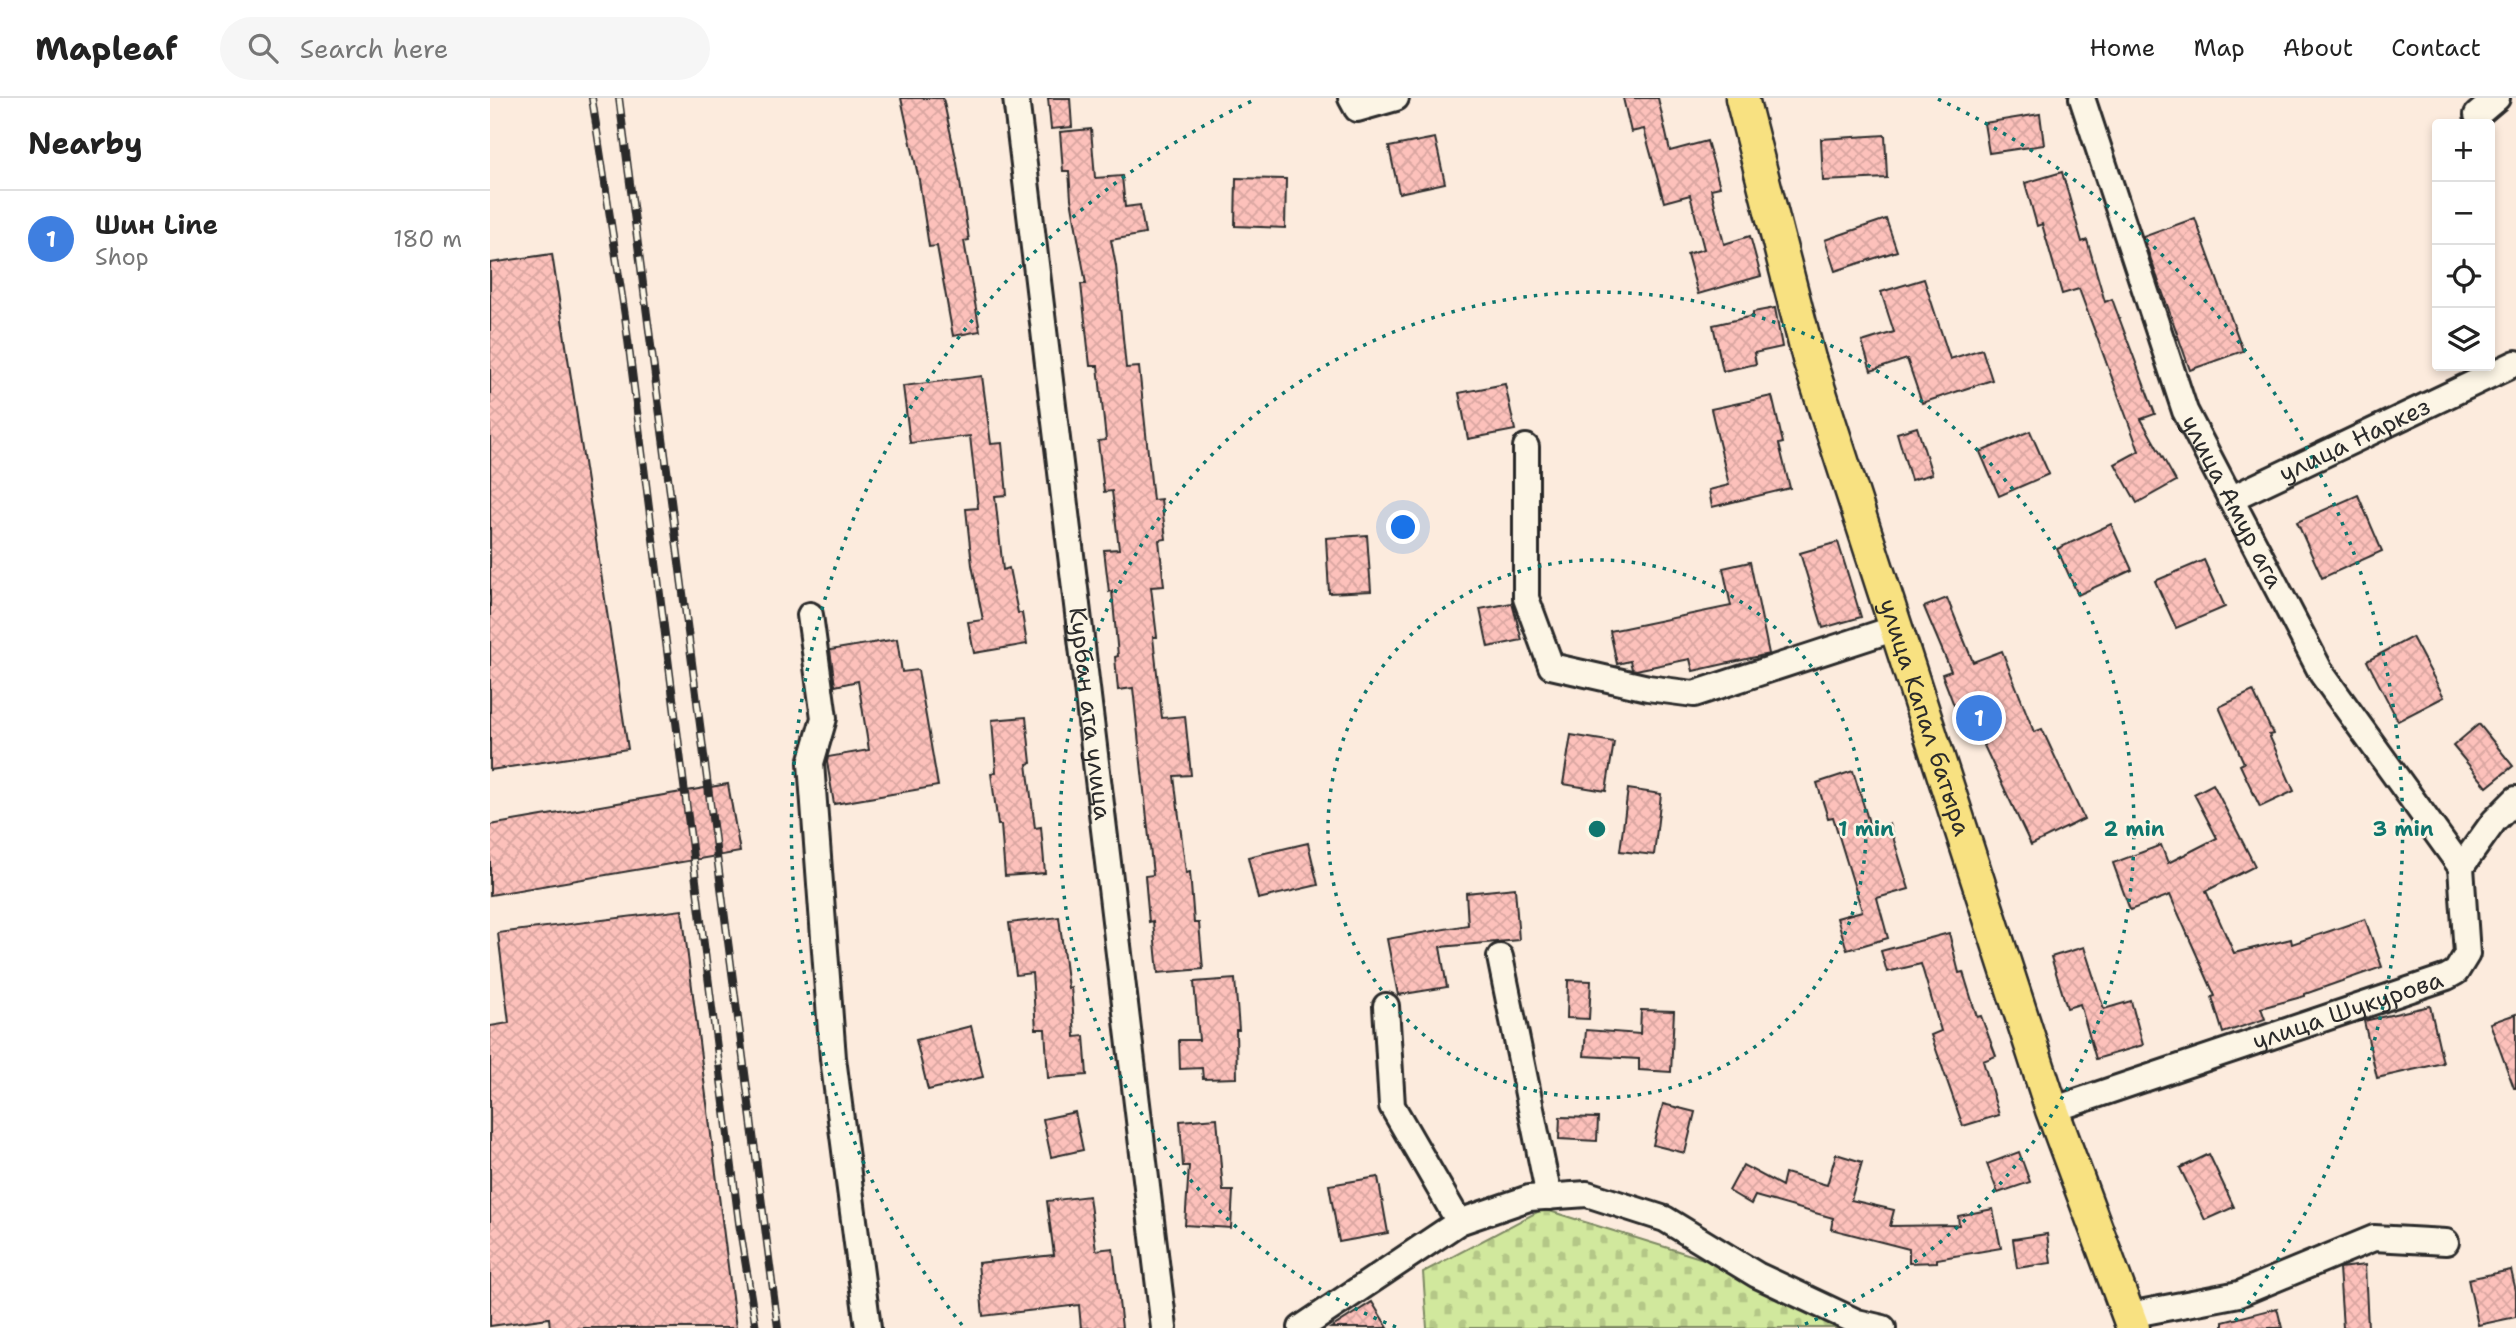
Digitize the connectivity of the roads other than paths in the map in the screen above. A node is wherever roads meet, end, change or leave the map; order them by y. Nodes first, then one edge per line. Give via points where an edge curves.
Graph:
1 (1016, 98) edge
2 (1351, 98) edge
3 (1396, 98) edge
4 (1742, 98) edge
5 (2082, 98) edge
6 (2497, 98) edge
7 (2477, 115) dead end
8 (2516, 363) edge
9 (1526, 447) dead end
10 (2231, 499) junction
11 (810, 615) dead end
12 (1896, 628) junction
13 (2516, 799) edge
14 (2461, 867) junction
15 (1500, 957) dead end
16 (1387, 1006) dead end
17 (2052, 1110) junction
18 (1549, 1197) junction
19 (1459, 1222) junction
20 (2446, 1242) dead end
21 (2131, 1322) edge
22 (868, 1328) edge
23 (1164, 1328) edge
24 (1301, 1328) edge
25 (1883, 1328) edge

1 - 23 street, Курбан ата улица
2 - 3 street via 1357,109
4 - 12 main road, улица Капал батыра via 1809,359
5 - 10 street, улица Амур ага via 2185,411
6 - 7 street
8 - 10 street, улица Наркез
9 - 12 street via 1525,598 1551,666 1694,694
10 - 14 street, улица Амур ага via 2322,674
11 - 22 street via 824,718 811,763 833,1058
12 - 17 main road, улица Капал батыра
13 - 14 street
14 - 17 street, улица Шукурова via 2467,954 2456,972
15 - 18 street
16 - 19 street via 1392,1105
17 - 21 main road, улица Капал батыра
18 - 19 street via 1529,1198
18 - 25 street via 1587,1194 1665,1219 1757,1275 1857,1322
19 - 24 street
20 - 21 street via 2374,1238 2239,1294

